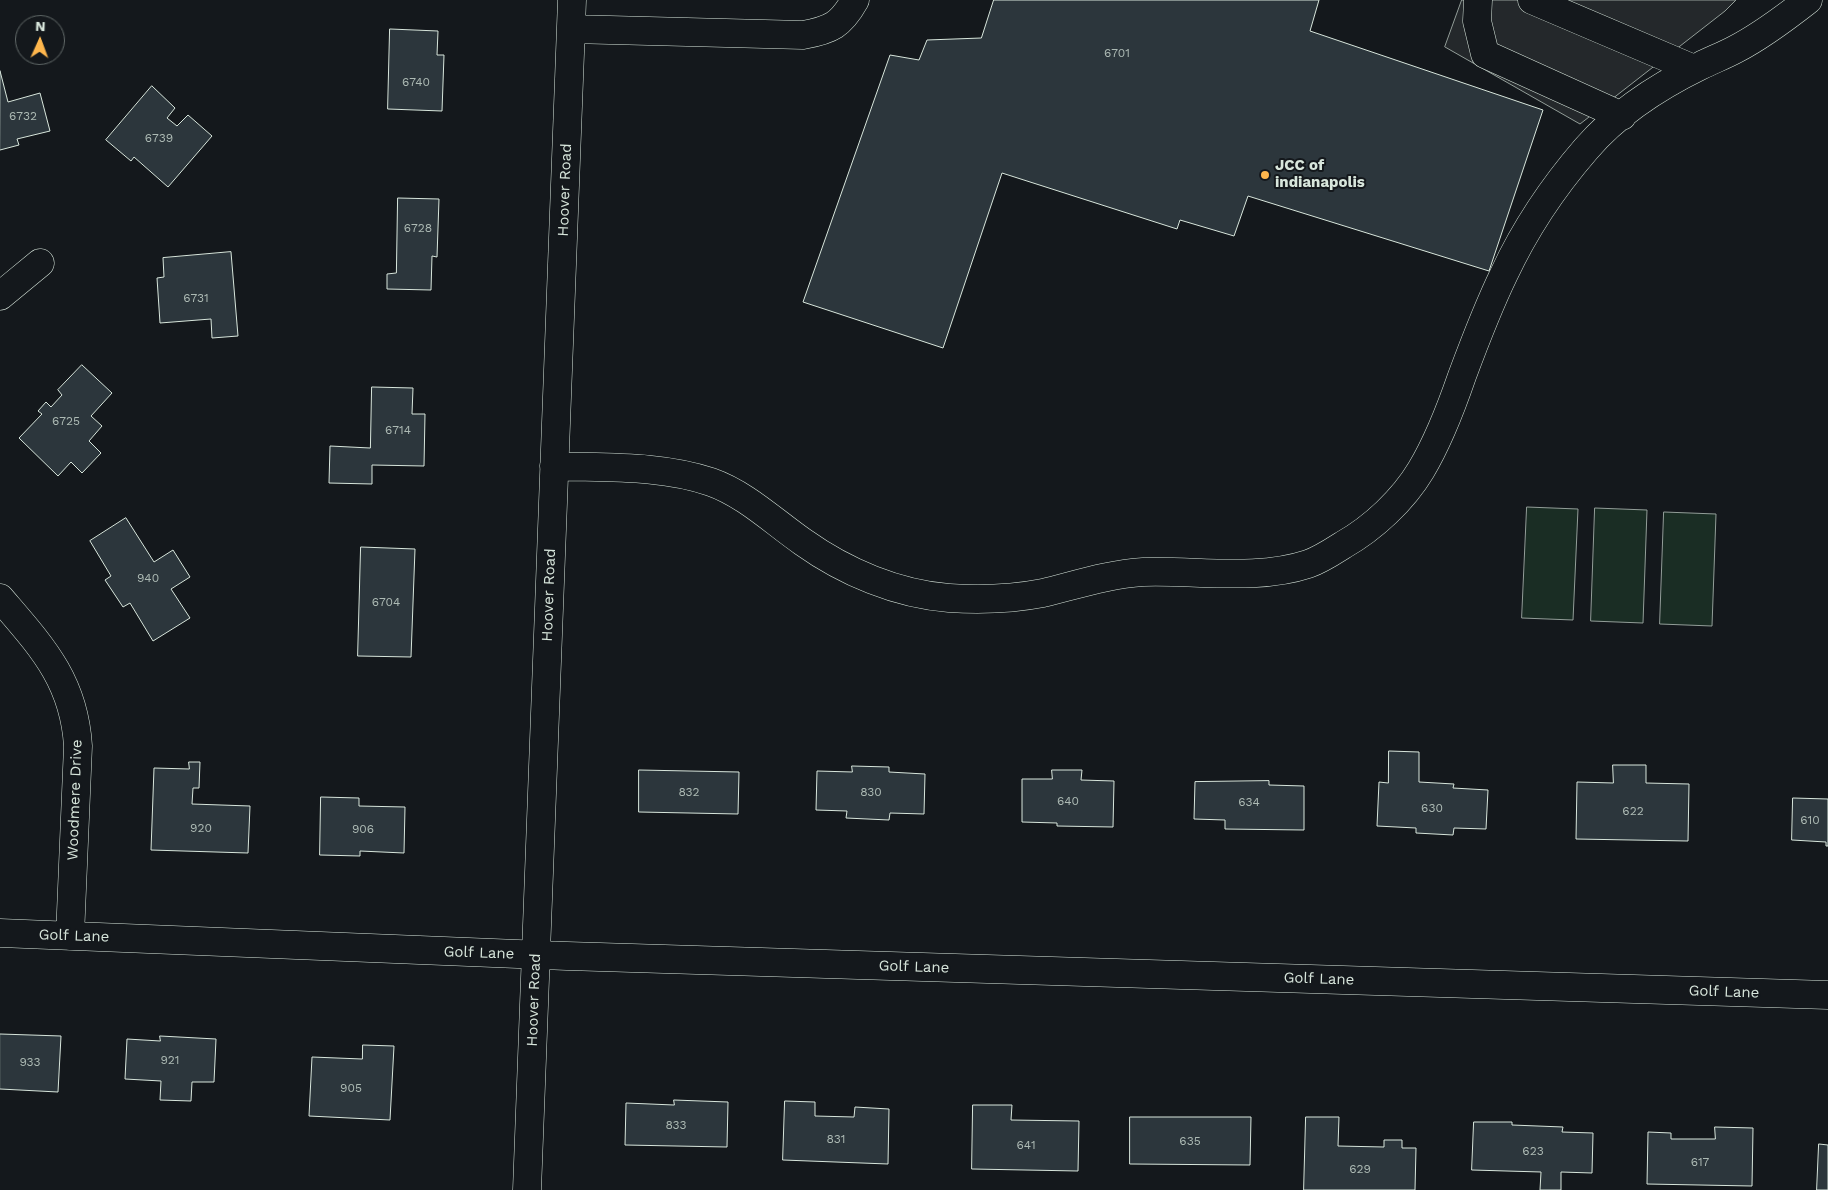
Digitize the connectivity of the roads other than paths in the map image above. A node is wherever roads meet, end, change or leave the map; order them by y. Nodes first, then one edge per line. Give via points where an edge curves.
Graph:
1 (572, 0) edge
2 (855, 0) edge
3 (1478, 0) edge
4 (1532, 0) edge
5 (1799, 2) edge
6 (571, 29) junction
7 (1694, 69) junction
8 (1622, 116) junction
9 (40, 262) dead end
10 (0, 296) edge
11 (554, 466) junction
12 (0, 598) edge
13 (0, 933) edge
14 (70, 936) junction
15 (536, 955) junction
16 (1828, 995) edge
17 (527, 1190) edge

1 - 6 street, Hoover Road
2 - 6 street via 846,16 825,31 803,35
3 - 8 street via 1477,21 1485,54
4 - 7 street
5 - 7 street via 1739,48
6 - 11 street, Hoover Road
7 - 8 street
8 - 11 street via 1589,145 1564,177 1505,270 1437,441 1419,474 1395,504 1359,536 1310,564 1272,572 1137,572 1038,594 985,599 944,597 890,587 837,563 736,494 712,483 646,470
9 - 10 street
11 - 15 street, Hoover Road
12 - 14 street, Woodmere Drive via 59,674 75,720 78,746
13 - 14 street, Golf Lane
14 - 15 street, Golf Lane
15 - 16 street, Golf Lane
15 - 17 street, Hoover Road

